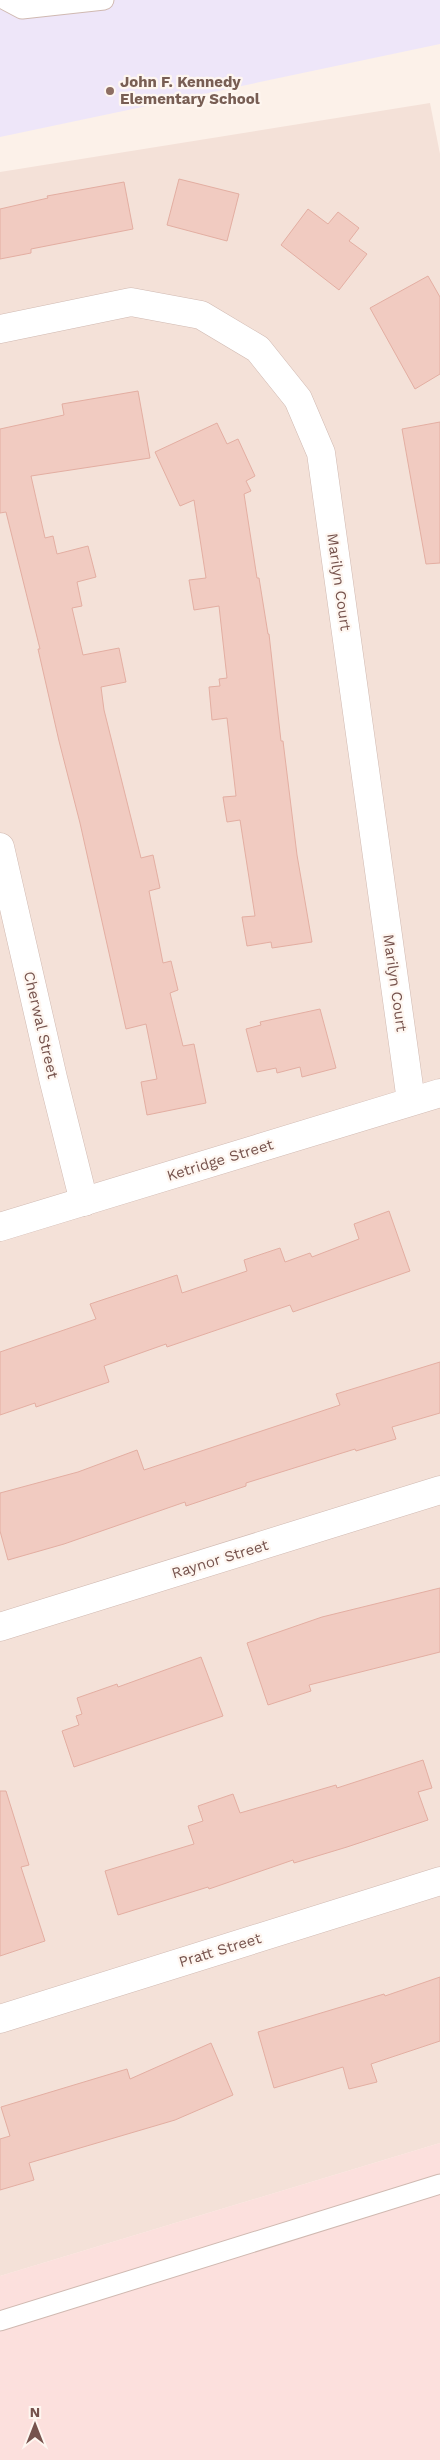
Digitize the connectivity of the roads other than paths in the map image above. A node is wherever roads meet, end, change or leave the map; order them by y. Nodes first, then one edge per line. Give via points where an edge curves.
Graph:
1 (5, 0) edge
2 (104, 0) edge
3 (0, 329) edge
4 (0, 847) edge
5 (440, 1092) edge
6 (411, 1101) junction
7 (84, 1202) junction
8 (0, 1227) edge
9 (440, 1490) edge
10 (0, 1627) edge
11 (440, 1881) edge
12 (0, 2018) edge
13 (440, 2184) edge
14 (0, 2322) edge

1 - 2 lane via 22,9
3 - 6 street, Marilyn Court via 131,302 201,316 258,349 298,399 321,453
4 - 7 street, Cherwal Street
5 - 6 street, Ketridge Street
6 - 7 street, Ketridge Street
7 - 8 street, Ketridge Street
9 - 10 street, Raynor Street
11 - 12 street, Pratt Street
13 - 14 lane

